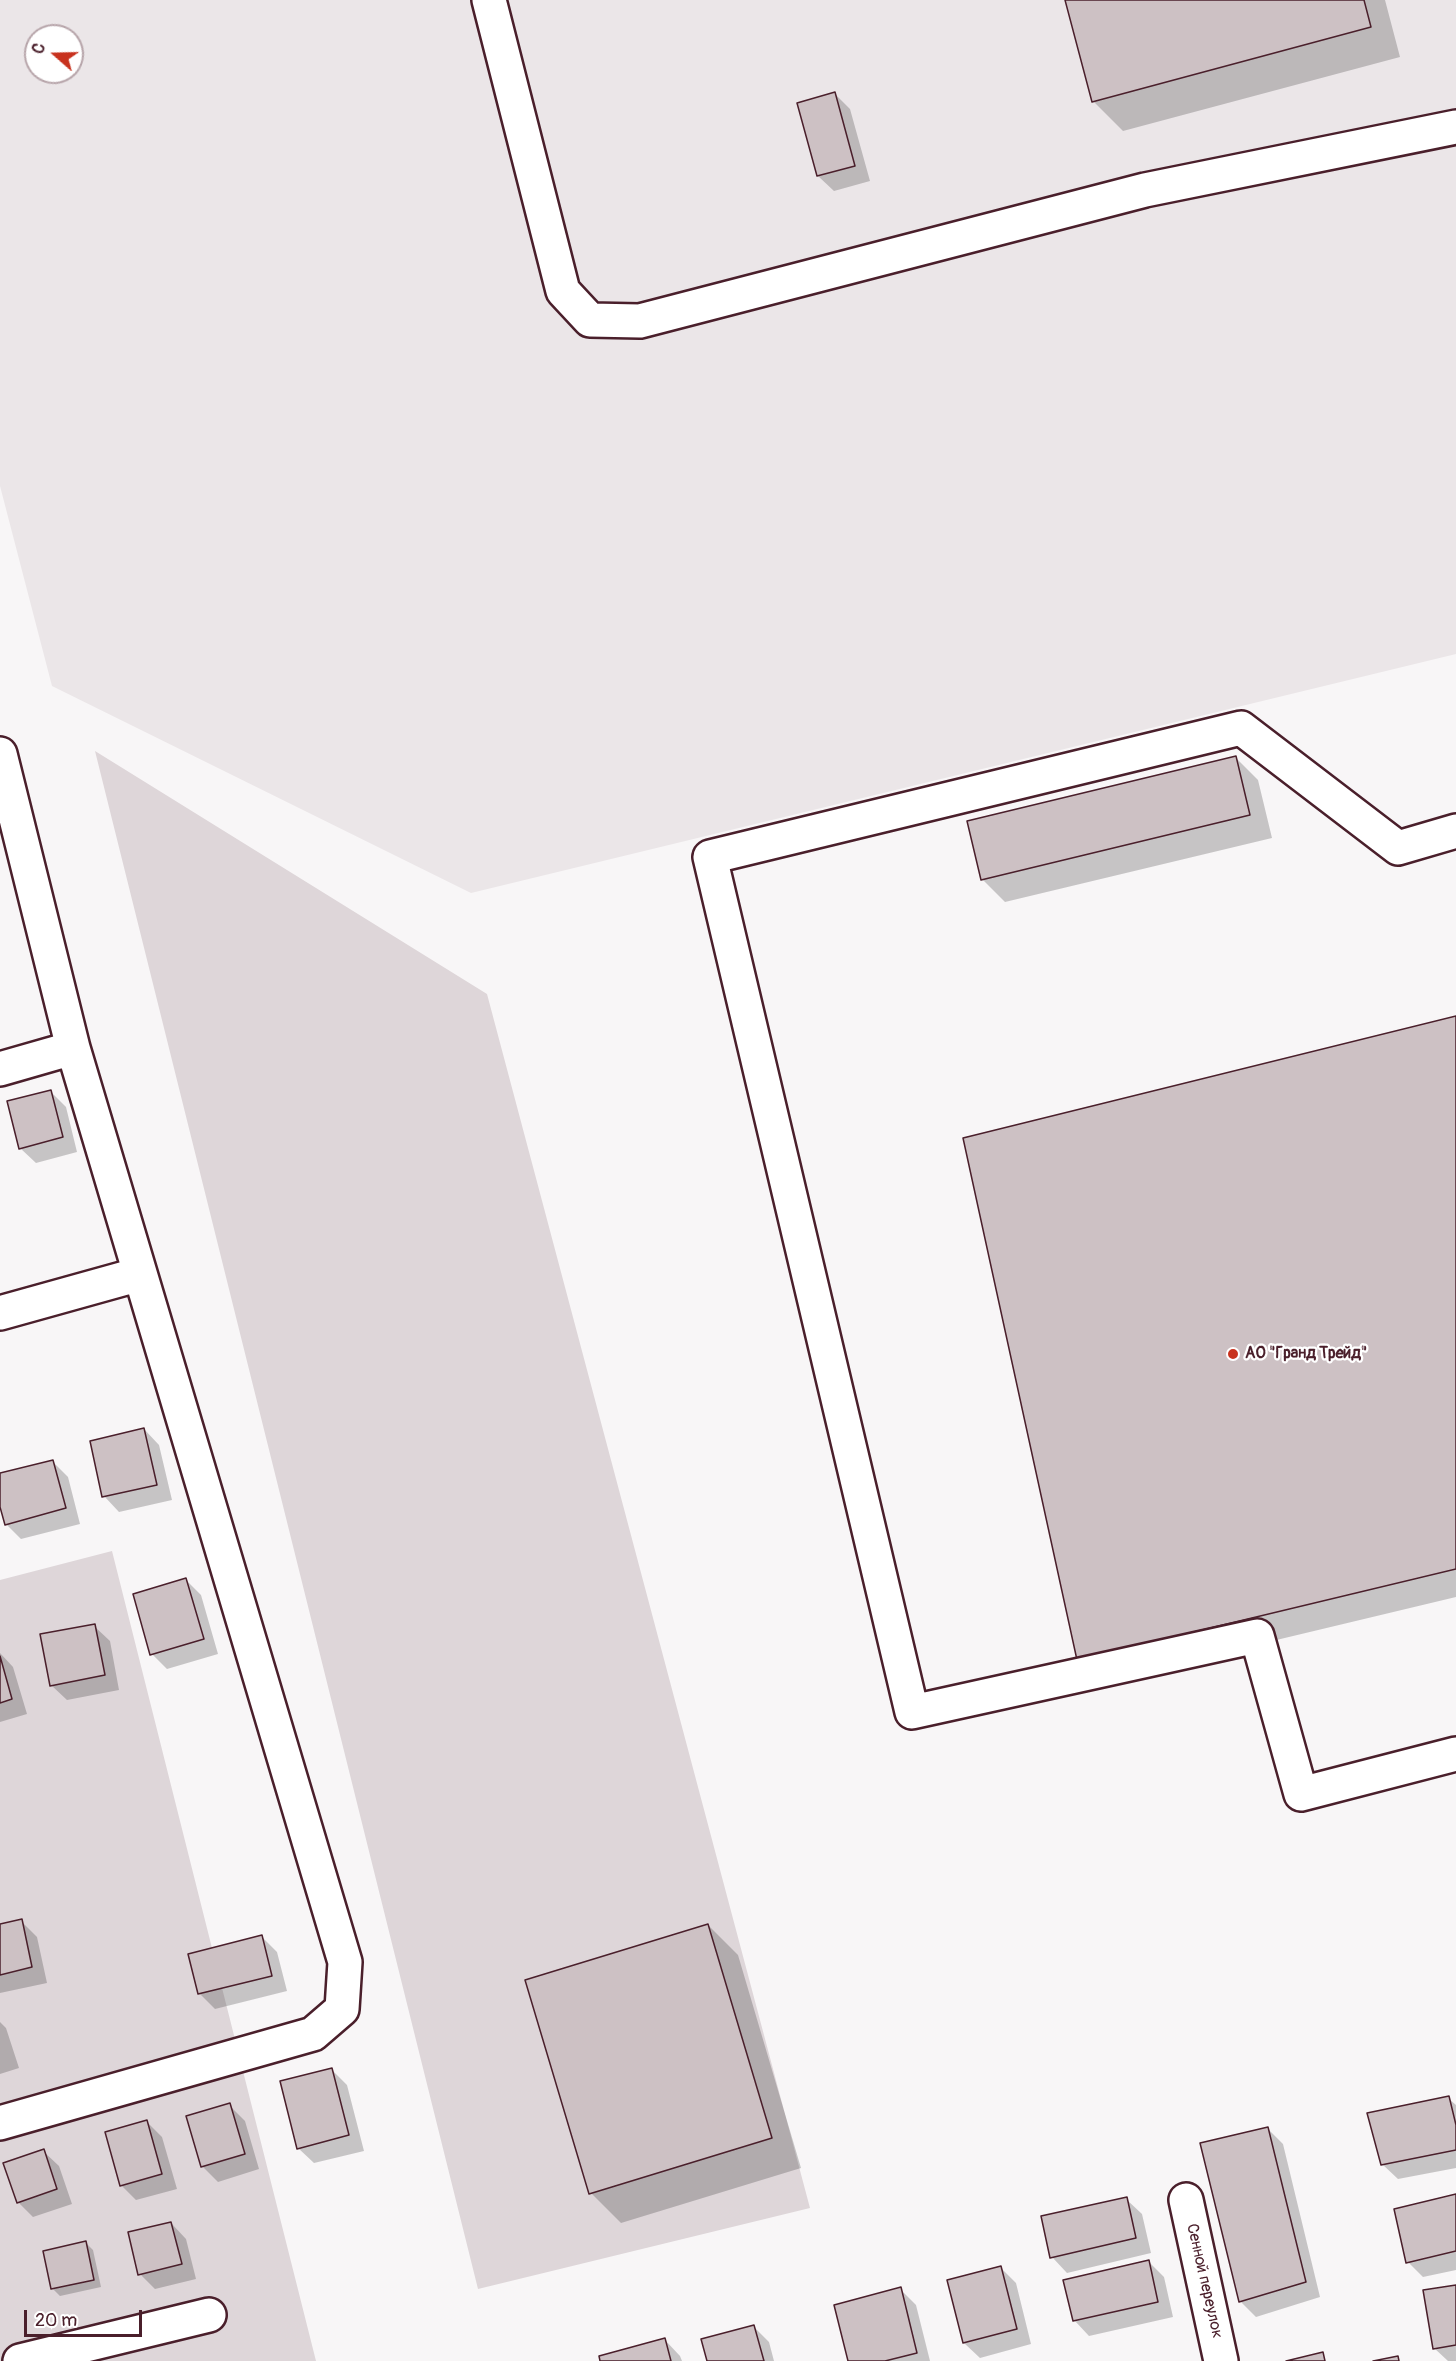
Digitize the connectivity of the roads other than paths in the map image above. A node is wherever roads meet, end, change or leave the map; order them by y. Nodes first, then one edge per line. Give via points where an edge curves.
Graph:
1 (489, 0) edge
2 (1456, 127) edge
3 (0, 754) edge
4 (1456, 831) edge
5 (73, 1048) junction
6 (0, 1069) edge
7 (141, 1274) junction
8 (0, 1313) edge
9 (1456, 1754) edge
10 (0, 2123) edge
11 (1186, 2200) dead end
12 (208, 2315) dead end
13 (20, 2361) edge
14 (1221, 2361) edge

1 - 2 street via 563,291 590,320 639,321 1145,190
3 - 5 street
4 - 9 street via 1398,848 1241,728 710,857 912,1712 1257,1636 1301,1794
5 - 6 street
5 - 7 street
7 - 8 street
7 - 10 street via 345,1962 342,2009 314,2034
11 - 14 street, Сенной переулок
12 - 13 street

